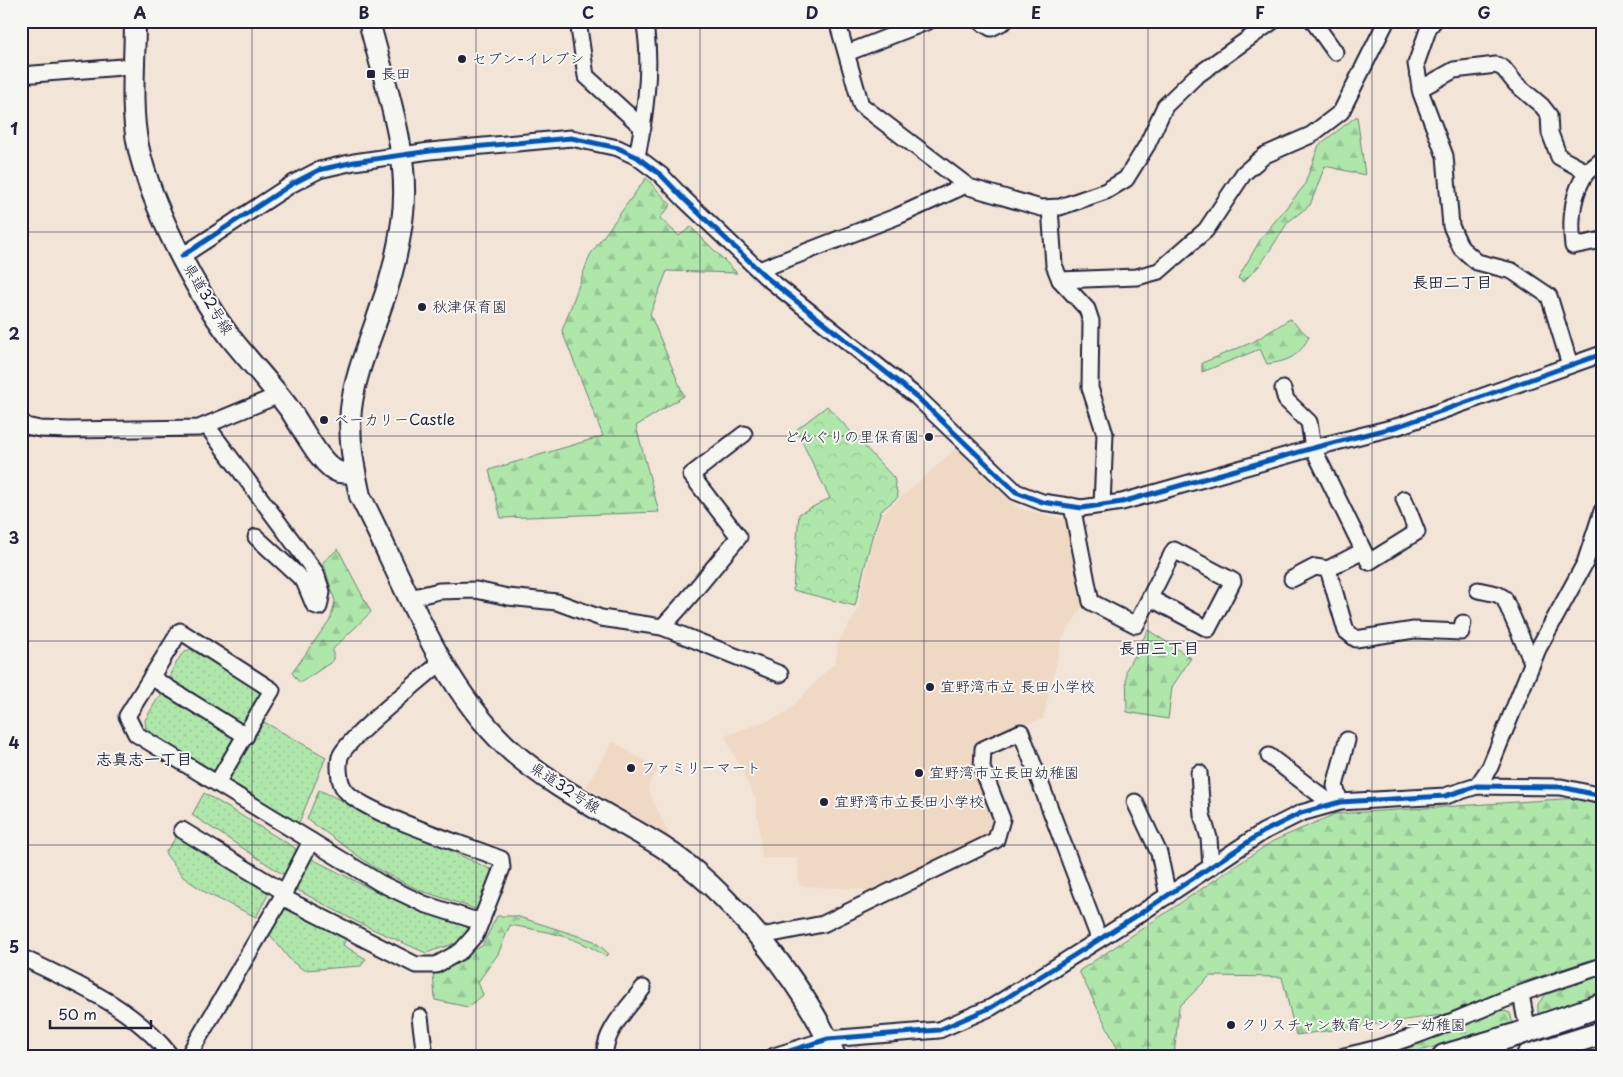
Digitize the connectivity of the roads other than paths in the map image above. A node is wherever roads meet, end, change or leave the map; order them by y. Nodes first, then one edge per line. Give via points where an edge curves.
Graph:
1 (135, 21) edge
2 (369, 21) edge
3 (578, 21) edge
4 (644, 21) edge
5 (837, 21) edge
6 (929, 21) edge
7 (979, 21) edge
8 (1005, 21) edge
9 (1273, 21) edge
10 (1313, 21) edge
11 (1381, 21) edge
12 (1434, 21) edge
13 (1335, 52) dead end
14 (846, 53) junction
15 (134, 66) junction
16 (21, 75) edge
17 (1420, 89) junction
18 (643, 128) junction
19 (402, 155) junction
20 (638, 157) junction
21 (1602, 160) edge
22 (1587, 172) junction
23 (966, 185) junction
24 (1050, 208) junction
25 (1602, 240) edge
26 (182, 256) junction
27 (759, 270) junction
28 (1060, 280) junction
29 (1602, 354) edge
30 (1570, 366) junction
31 (1283, 389) dead end
32 (279, 395) junction
33 (21, 420) edge
34 (207, 426) junction
35 (744, 434) dead end
36 (1313, 448) junction
37 (354, 472) junction
38 (1404, 499) dead end
39 (1102, 505) junction
40 (1072, 506) junction
41 (1602, 511) edge
42 (256, 538) dead end
43 (1363, 551) junction
44 (1328, 569) junction
45 (1292, 579) dead end
46 (1478, 590) dead end
47 (410, 598) junction
48 (1150, 598) junction
49 (1463, 623) dead end
50 (662, 627) junction
51 (442, 661) junction
52 (1532, 662) junction
53 (780, 674) dead end
54 (151, 677) junction
55 (246, 736) junction
56 (1347, 740) dead end
57 (1269, 756) dead end
58 (1199, 772) dead end
59 (216, 783) junction
60 (1477, 786) junction
61 (1602, 796) edge
62 (1135, 802) dead end
63 (1336, 803) junction
64 (182, 830) dead end
65 (311, 841) junction
66 (1211, 867) junction
67 (283, 894) junction
68 (1168, 896) junction
69 (482, 920) junction
70 (757, 937) junction
71 (1099, 938) junction
72 (21, 957) edge
73 (1602, 966) edge
74 (643, 988) dead end
75 (1521, 994) junction
76 (1602, 1005) edge
77 (1525, 1016) dead end
78 (420, 1018) dead end
79 (1602, 1032) edge
80 (832, 1047) edge
81 (171, 1056) edge
82 (188, 1056) edge
83 (425, 1056) edge
84 (605, 1056) edge
85 (774, 1056) edge
86 (1344, 1056) edge
87 (1444, 1056) edge
88 (1528, 1056) edge

1 - 15 main road, 県道32号線
2 - 19 main road, 県道32号線
3 - 18 street via 586,76
4 - 18 street via 648,39
5 - 14 street
6 - 14 street
7 - 8 street via 991,28
9 - 24 street via 1195,77 1165,106 1147,145 1126,179 1106,191
10 - 13 street
11 - 28 street via 1385,24 1341,112 1311,135 1265,155 1244,172 1206,230 1159,271 1137,277
12 - 17 street via 1428,27 1416,64
14 - 23 street via 861,105
15 - 16 street
15 - 26 main road, 県道32号線 via 139,147 156,200
17 - 22 street via 1454,70 1496,65 1503,68 1549,115 1550,133 1559,157
17 - 30 street via 1445,156 1452,226 1462,248 1477,262 1512,271 1549,296
18 - 20 street
19 - 20 street via 571,138 618,148
19 - 26 street via 319,170
19 - 37 main road, 県道32号線 via 405,197 402,222 391,275 363,359 351,411
20 - 27 street via 661,175
21 - 22 street
22 - 25 street via 1579,184 1570,224 1573,246
23 - 24 street
23 - 27 street via 890,220
24 - 28 street via 1054,265
26 - 32 main road, 県道32号線 via 230,336
27 - 40 street via 917,397 1016,492 1042,502
28 - 39 street via 1087,309 1091,321 1090,388 1105,434
29 - 30 street
30 - 36 street via 1399,426
31 - 36 street via 1286,400 1309,422
32 - 34 street
32 - 37 main road, 県道32号線 via 324,461 339,472
33 - 34 street via 26,426 69,430
34 - 42 street via 316,573 322,592 319,607 314,605 304,581
35 - 50 street via 691,475 739,538
36 - 39 street
36 - 43 street
37 - 47 main road, 県道32号線 via 360,496
38 - 43 street via 1417,532 1369,562
39 - 40 street
40 - 48 street via 1091,602 1136,625
41 - 52 street via 1585,563
43 - 44 street
44 - 45 street via 1315,567
44 - 49 street via 1346,631 1356,639 1414,630 1461,632
46 - 52 street via 1504,598
47 - 50 street via 439,591 476,590 557,602 601,618
47 - 51 main road, 県道32号線
48 - 48 street via 1174,550 1232,581 1208,629
50 - 53 street
51 - 69 street via 353,739 340,757 339,773 343,788 354,798 427,834 501,858 502,868
51 - 70 main road, 県道32号線 via 484,722 506,746 536,770 663,847 723,898
52 - 60 street via 1490,768
54 - 55 street
54 - 55 street via 180,631 272,690
54 - 59 street via 127,716 136,734
55 - 59 street
56 - 63 street via 1335,786
57 - 63 street
58 - 66 street
59 - 65 street
60 - 61 street via 1561,787
60 - 63 street via 1445,796
62 - 68 street via 1159,853
63 - 66 street via 1301,813 1271,828
64 - 67 street
65 - 67 street
65 - 69 street via 380,883 424,904
66 - 68 street
67 - 69 street via 416,965 436,965 461,951 476,934
67 - 82 street
68 - 71 street
70 - 71 street via 823,924 996,840 1002,819 982,768 983,749 1021,732
70 - 80 main road, 県道32号線 via 801,992
71 - 80 street via 992,1007 940,1030
72 - 81 street via 108,1001 138,1021
73 - 75 street
74 - 84 street via 609,1035 604,1047
75 - 77 street
75 - 86 street via 1428,1033
76 - 87 highway
78 - 83 street
79 - 88 highway
80 - 85 street

